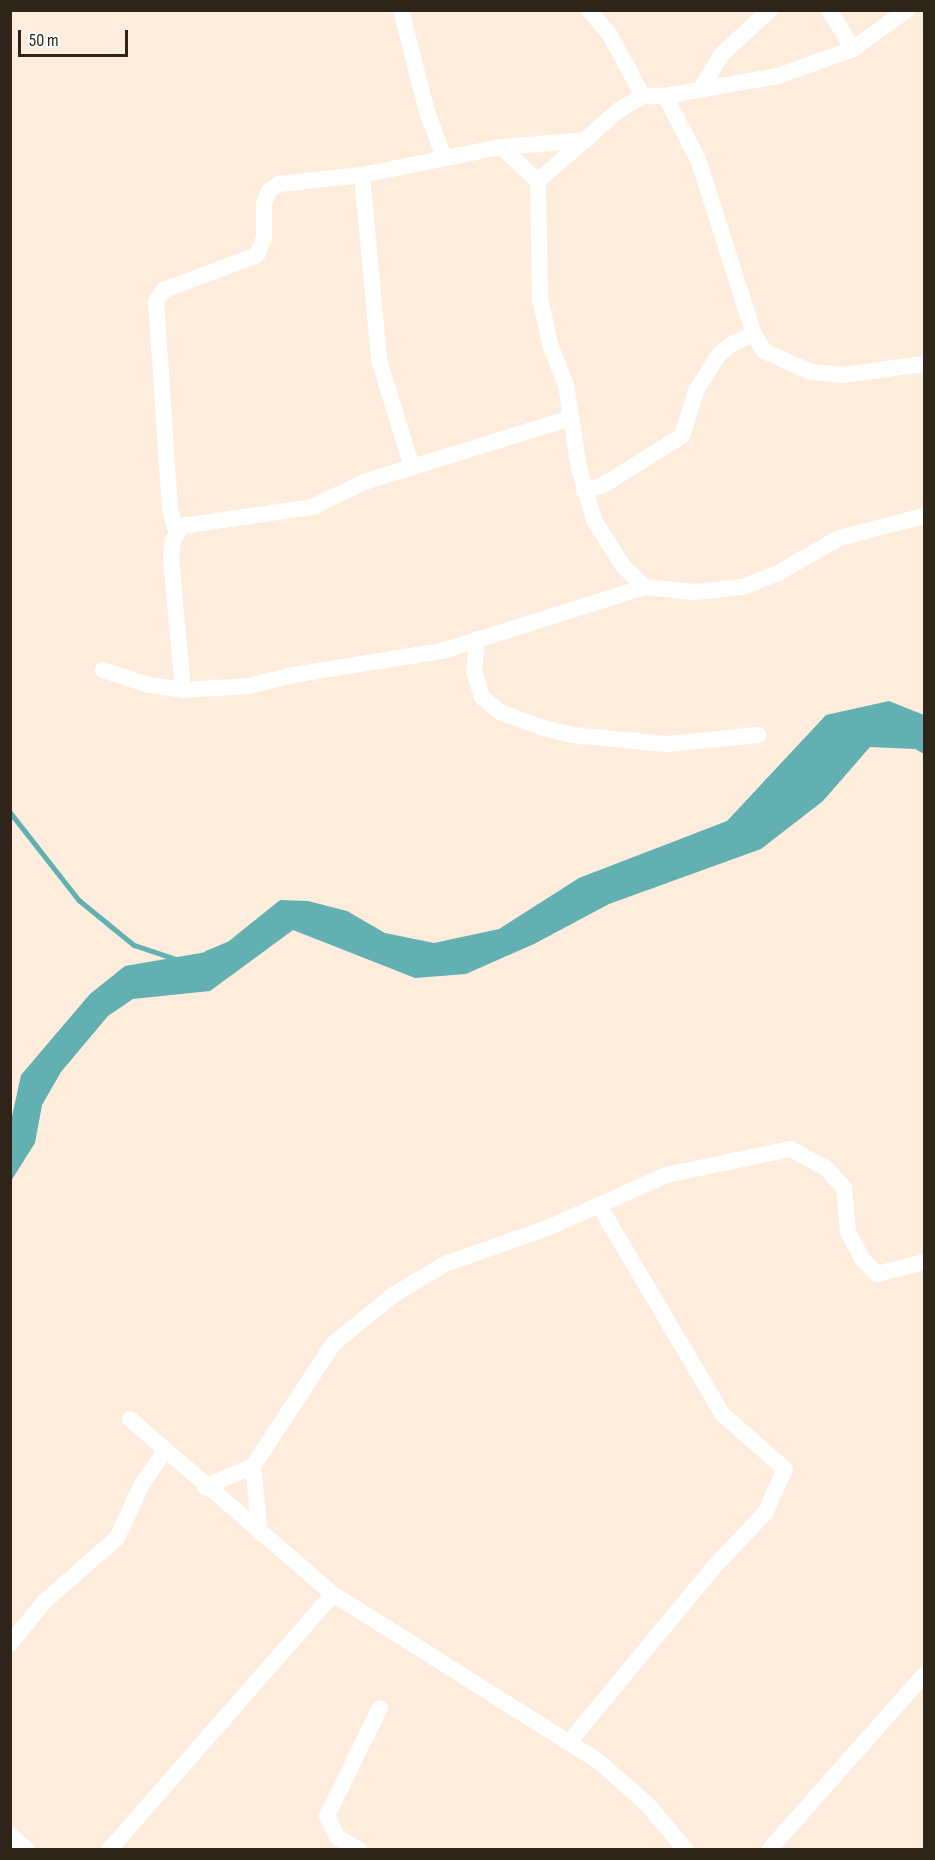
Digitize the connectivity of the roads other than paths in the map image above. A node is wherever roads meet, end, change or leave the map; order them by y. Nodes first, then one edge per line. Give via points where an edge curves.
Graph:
1 (401, 10) edge
2 (588, 10) edge
3 (770, 10) edge
4 (829, 10) edge
5 (907, 10) edge
6 (853, 50) junction
7 (702, 87) junction
8 (643, 96) junction
9 (665, 96) junction
10 (588, 140) junction
11 (501, 147) junction
12 (444, 157) junction
13 (362, 175) junction
14 (538, 181) junction
15 (754, 334) junction
16 (924, 364) edge
17 (571, 418) junction
18 (412, 467) junction
19 (584, 491) junction
20 (924, 516) edge
21 (177, 534) junction
22 (645, 586) junction
23 (477, 639) junction
24 (103, 670) dead end
25 (183, 690) junction
26 (759, 735) dead end
27 (599, 1205) junction
28 (924, 1262) edge
29 (130, 1419) dead end
30 (165, 1450) junction
31 (253, 1466) junction
32 (205, 1487) junction
33 (260, 1534) junction
34 (333, 1594) junction
35 (10, 1644) edge
36 (924, 1675) edge
37 (380, 1708) dead end
38 (570, 1741) junction
39 (10, 1835) edge
40 (27, 1850) edge
41 (109, 1850) edge
42 (360, 1850) edge
43 (686, 1850) edge
44 (769, 1850) edge

1 - 12 street via 427,112
2 - 8 street via 610,35
3 - 7 street via 721,55
4 - 6 street
5 - 6 street
6 - 7 street via 778,76
7 - 9 street
8 - 9 street
8 - 10 street via 619,110
9 - 15 street via 698,159
10 - 11 street
10 - 14 street
11 - 12 street
11 - 14 street
12 - 13 street
13 - 18 street via 379,360
13 - 21 street via 279,184 269,191 264,204 264,238 257,255 159,295 156,302 170,510
14 - 17 street via 540,299 551,347 566,385
15 - 16 street via 765,351 811,372 843,375
15 - 19 street via 730,345 717,357 696,391 681,436 605,484
17 - 18 street
17 - 19 street
18 - 21 street via 364,482 312,507 195,521 182,526
19 - 22 street via 594,520 623,566
20 - 22 street via 839,538 778,573 744,587 695,592
21 - 25 street via 171,559
22 - 23 street
23 - 25 street via 388,663 293,675 249,686
23 - 26 street via 474,671 482,697 500,712 543,728 573,735 667,744
24 - 25 street via 149,685
27 - 28 street via 666,1175 790,1149 826,1168 844,1188 848,1232 863,1260 877,1274
27 - 31 street via 445,1264 353,1325 333,1344
27 - 38 street via 723,1415 785,1469 765,1513 713,1568
29 - 30 street
30 - 32 street
30 - 35 street via 142,1484 117,1538 45,1601
31 - 32 street
31 - 33 street
32 - 33 street
33 - 34 street
34 - 38 street
34 - 41 street
36 - 44 street
37 - 42 street via 327,1816 337,1837
38 - 43 street via 647,1804
39 - 40 street

